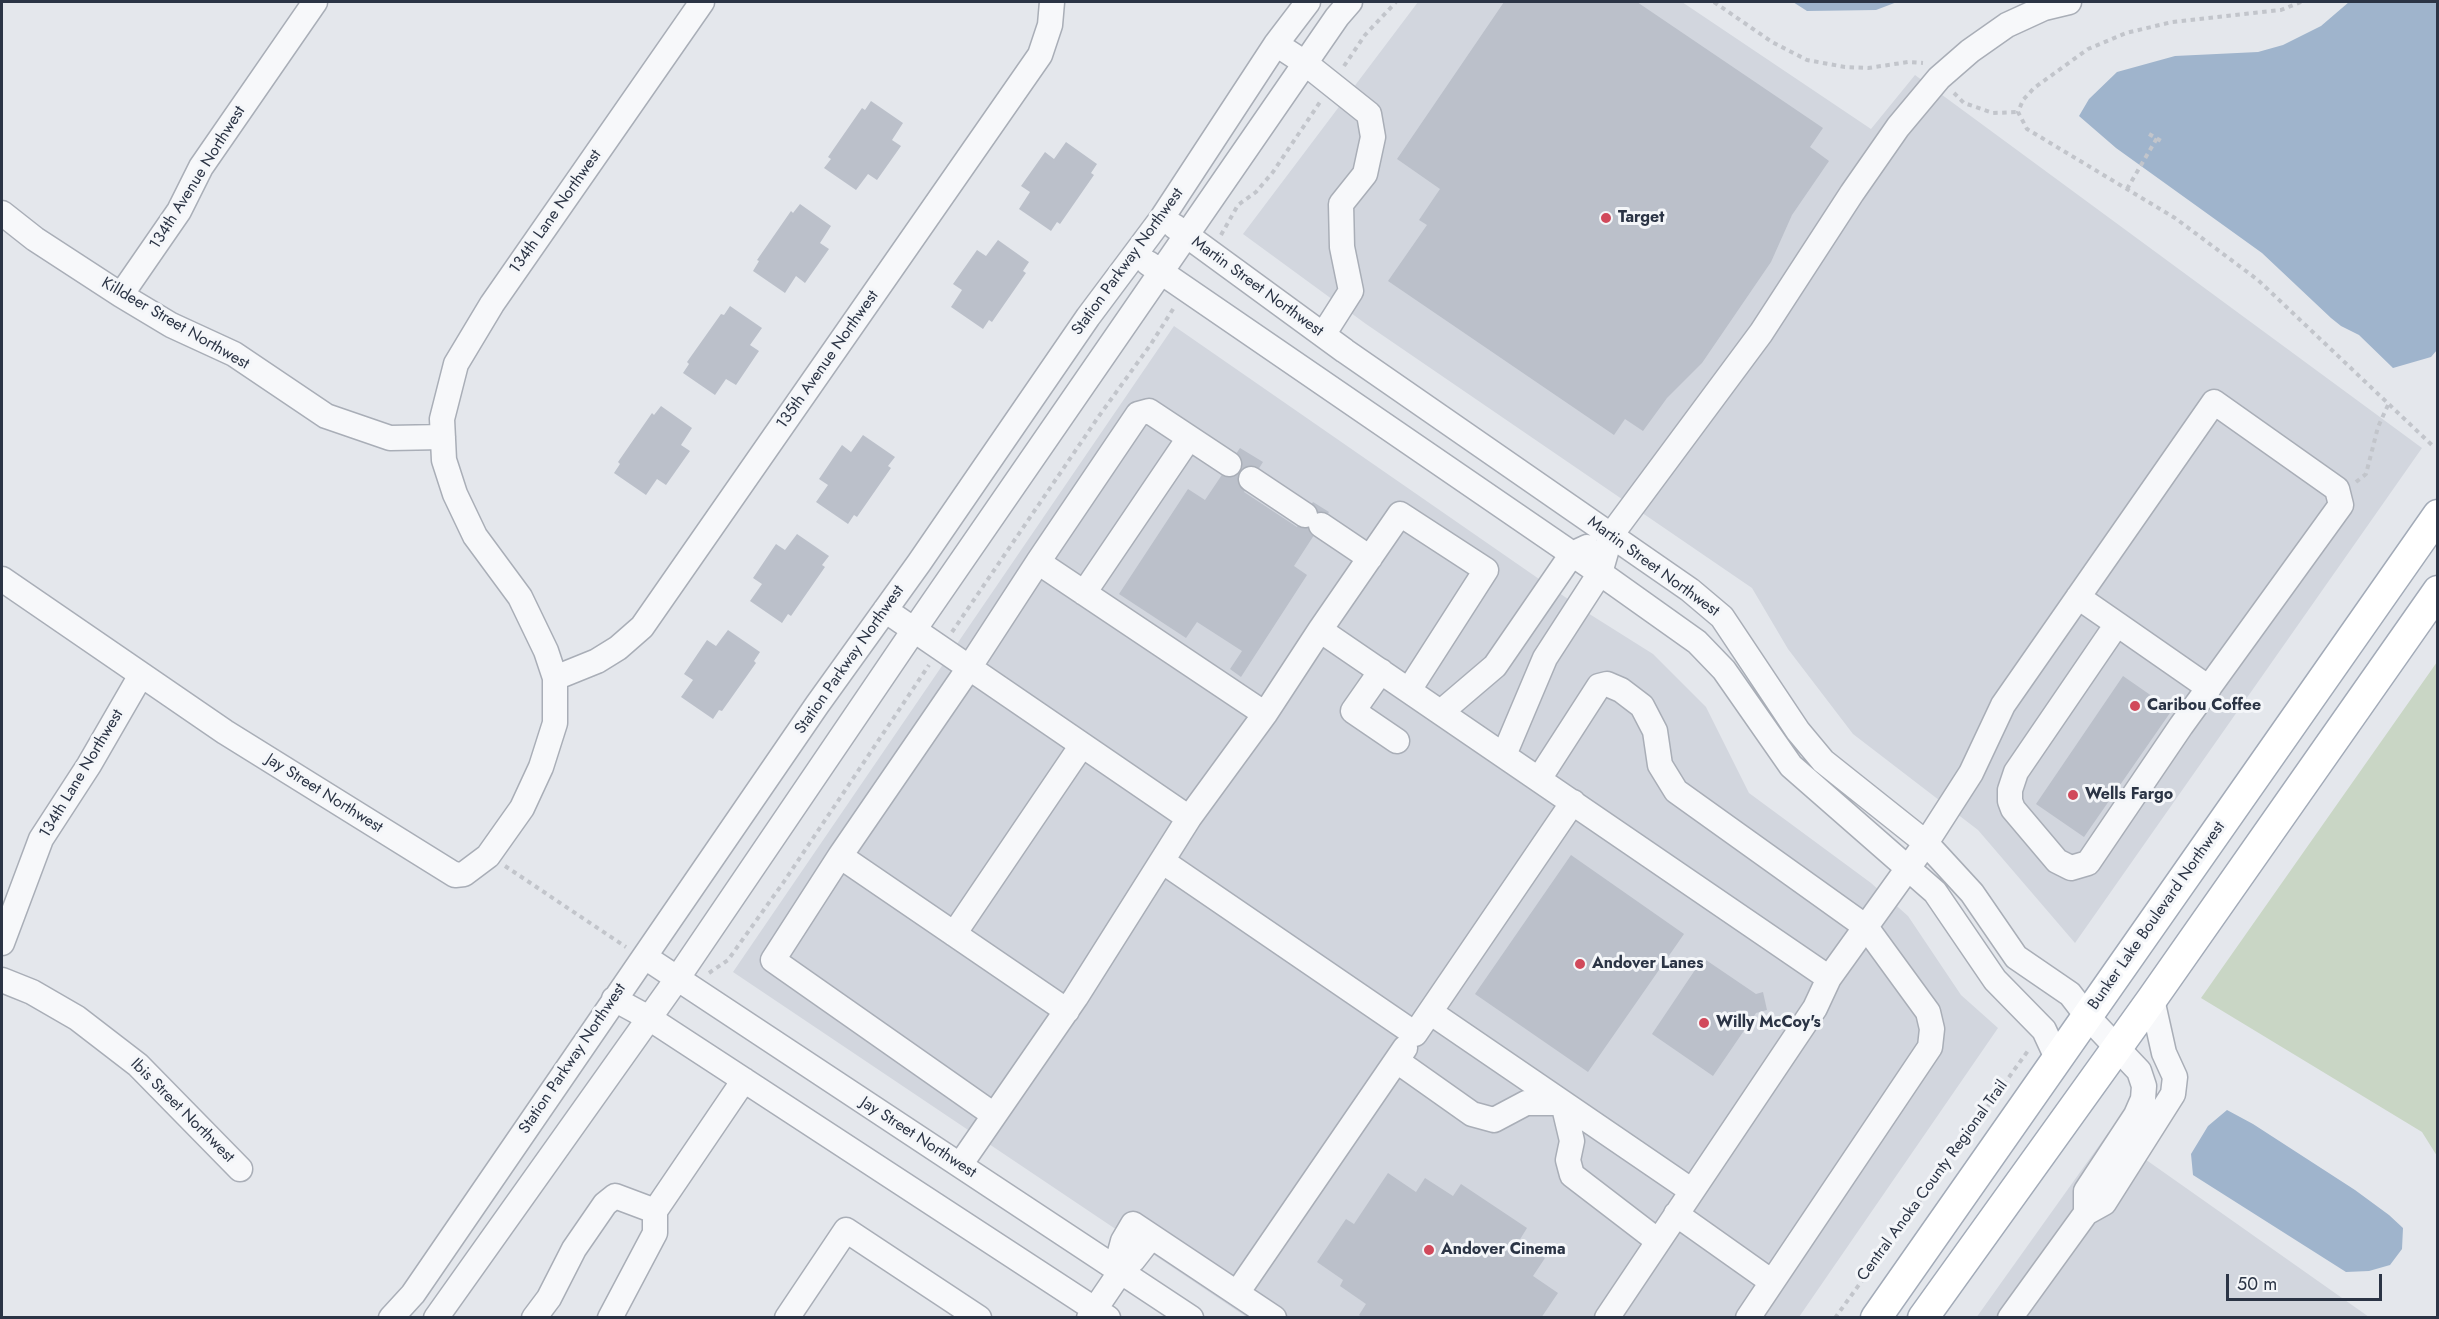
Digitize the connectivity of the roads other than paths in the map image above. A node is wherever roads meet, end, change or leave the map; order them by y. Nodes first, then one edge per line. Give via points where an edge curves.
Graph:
1 (315, 2) edge
2 (702, 2) edge
3 (1053, 2) edge
4 (1308, 2) edge
5 (1350, 2) edge
6 (2068, 2) edge
7 (1276, 44) junction
8 (1305, 63) junction
9 (2, 213) edge
10 (1162, 218) junction
11 (1186, 236) junction
12 (1135, 254) junction
13 (1161, 272) junction
14 (121, 295) junction
15 (1323, 335) junction
16 (443, 437) junction
17 (1189, 438) junction
18 (1229, 465) dead end
19 (1251, 479) dead end
20 (2438, 515) edge
21 (1611, 535) junction
22 (1572, 554) junction
23 (1370, 558) junction
24 (1038, 562) junction
25 (1600, 573) junction
26 (2, 579) edge
27 (2438, 591) edge
28 (1084, 593) junction
29 (2078, 597) junction
30 (885, 610) junction
31 (2117, 624) junction
32 (914, 630) junction
33 (1320, 630) junction
34 (969, 668) junction
35 (1381, 671) junction
36 (141, 675) junction
37 (555, 678) junction
38 (1409, 690) junction
39 (2203, 695) junction
40 (1441, 712) junction
41 (1265, 714) junction
42 (1397, 741) dead end
43 (1082, 745) junction
44 (1504, 755) junction
45 (1539, 779) junction
46 (1573, 802) junction
47 (1189, 818) junction
48 (1926, 843) junction
49 (840, 856) junction
50 (1162, 861) junction
51 (1909, 867) junction
52 (1866, 927) junction
53 (954, 934) junction
54 (2, 943) edge
55 (638, 953) junction
56 (1829, 978) junction
57 (677, 979) junction
58 (2, 980) edge
59 (614, 999) junction
60 (2152, 999) junction
61 (1066, 1011) junction
62 (1430, 1012) junction
63 (2087, 1016) junction
64 (649, 1018) junction
65 (1415, 1034) junction
66 (2117, 1047) junction
67 (2045, 1052) junction
68 (1397, 1061) junction
69 (744, 1080) junction
70 (1563, 1103) junction
71 (994, 1115) junction
72 (960, 1165) junction
73 (240, 1169) dead end
74 (1692, 1191) junction
75 (655, 1211) junction
76 (2086, 1213) junction
77 (1676, 1214) junction
78 (1658, 1241) junction
79 (1121, 1271) junction
80 (1772, 1282) junction
81 (1237, 1293) junction
82 (1097, 1315) edge
83 (391, 1317) edge
84 (436, 1317) edge
85 (534, 1317) edge
86 (610, 1317) edge
87 (787, 1317) edge
88 (979, 1317) edge
89 (1191, 1317) edge
90 (1274, 1317) edge
91 (1607, 1317) edge
92 (1748, 1317) edge
93 (1876, 1317) edge
94 (1923, 1317) edge
95 (2010, 1317) edge

1 - 14 street, 134th Avenue Northwest via 201,167 179,211
2 - 16 street, 134th Lane Northwest via 486,314 456,364 442,419
3 - 37 street, 135th Avenue Northwest via 1040,55 642,627 597,661
4 - 7 street, Station Parkway Northwest
5 - 8 street, Station Parkway Northwest
6 - 21 street via 2007,25 1939,78 1898,127 1761,333
7 - 8 street
7 - 10 street, Station Parkway Northwest
8 - 11 street, Station Parkway Northwest
8 - 15 street via 1369,114 1373,137 1365,174 1341,204 1342,247 1351,291
9 - 14 street, Killdeer Street Northwest
10 - 11 street, Martin Street Northwest
10 - 12 street, Station Parkway Northwest
11 - 13 street, Station Parkway Northwest
11 - 15 street, Martin Street Northwest
12 - 13 street
12 - 30 street, Station Parkway Northwest
13 - 22 street
13 - 32 street, Station Parkway Northwest
14 - 16 street, Killdeer Street Northwest via 171,325 234,354 326,416 390,438
15 - 21 street, Martin Street Northwest
16 - 37 street via 444,460 475,536 520,597
17 - 18 street
17 - 24 street via 1149,411 1138,414
17 - 28 street
19 - 23 street
20 - 63 main road, Bunker Lake Boulevard Northwest
21 - 22 street
21 - 25 street
21 - 48 street, Martin Street Northwest via 1722,617 1798,732 1823,761
22 - 25 street
22 - 40 street via 1495,666
23 - 33 street
23 - 38 street via 1400,514 1486,570
24 - 28 street
24 - 34 street
25 - 44 street via 1545,658
25 - 51 street via 1697,642 1724,670 1791,766
26 - 36 street, Jay Street Northwest
27 - 60 main road
28 - 41 street
29 - 31 street
29 - 39 street via 2214,402 2337,489 2341,505
29 - 48 street via 2003,705 1971,773
30 - 32 street
30 - 55 street, Station Parkway Northwest
31 - 39 street
31 - 39 street via 2016,772 2010,794 2013,809 2057,861 2071,867 2088,863
32 - 34 street
32 - 57 street, Station Parkway Northwest
33 - 35 street
33 - 41 street
34 - 43 street
34 - 49 street
35 - 38 street
35 - 42 street via 1353,711
36 - 37 street, Jay Street Northwest via 455,875 464,874 488,856 522,808 555,723
36 - 54 street, 134th Lane Northwest via 41,839
38 - 40 street
40 - 44 street
41 - 47 street
43 - 47 street
43 - 53 street
44 - 45 street
45 - 46 street
45 - 52 street via 1599,686 1607,684 1621,690 1642,706 1655,731 1660,765 1676,791
46 - 56 street
46 - 62 street
47 - 50 street
48 - 51 street
48 - 63 street, Martin Street Northwest via 1972,893 2016,957 2070,994
49 - 53 street
49 - 71 street via 773,960
50 - 61 street
50 - 65 street
51 - 52 street
51 - 67 street via 1935,892 1995,980 2044,1030
52 - 56 street
52 - 80 street via 1928,1012 1932,1029 1930,1047
53 - 61 street
55 - 57 street, Jay Street Northwest
55 - 59 street, Station Parkway Northwest
56 - 74 street via 1815,1008
57 - 64 street, Station Parkway Northwest
57 - 72 street, Jay Street Northwest
58 - 73 street, Ibis Street Northwest via 77,1018 138,1065
59 - 64 street
59 - 83 street, Station Parkway Northwest via 413,1294
60 - 66 main road
60 - 76 street via 2164,1053 2175,1077 2172,1094 2104,1203
61 - 71 street
62 - 65 street
62 - 70 street
63 - 66 street, Martin Street Northwest
63 - 67 main road, Bunker Lake Boulevard Northwest
64 - 69 street
64 - 84 street, Station Parkway Northwest
65 - 68 street
66 - 76 street, Martin Street Northwest via 2139,1071 2143,1099 2086,1191
66 - 94 main road
67 - 93 main road, Bunker Lake Boulevard Northwest
68 - 70 street via 1472,1114 1494,1120 1526,1103
68 - 81 street
69 - 75 street
69 - 82 street
70 - 74 street
70 - 78 street via 1572,1141 1568,1160 1572,1175
71 - 72 street
72 - 79 street, Jay Street Northwest
74 - 77 street
75 - 85 street via 615,1196 605,1204
75 - 86 street via 655,1233
76 - 95 street
77 - 78 street
77 - 80 street
78 - 91 street
79 - 81 street via 1123,1241 1142,1230
79 - 82 street
79 - 89 street, Jay Street Northwest
80 - 92 street
81 - 90 street
87 - 88 street via 846,1230

